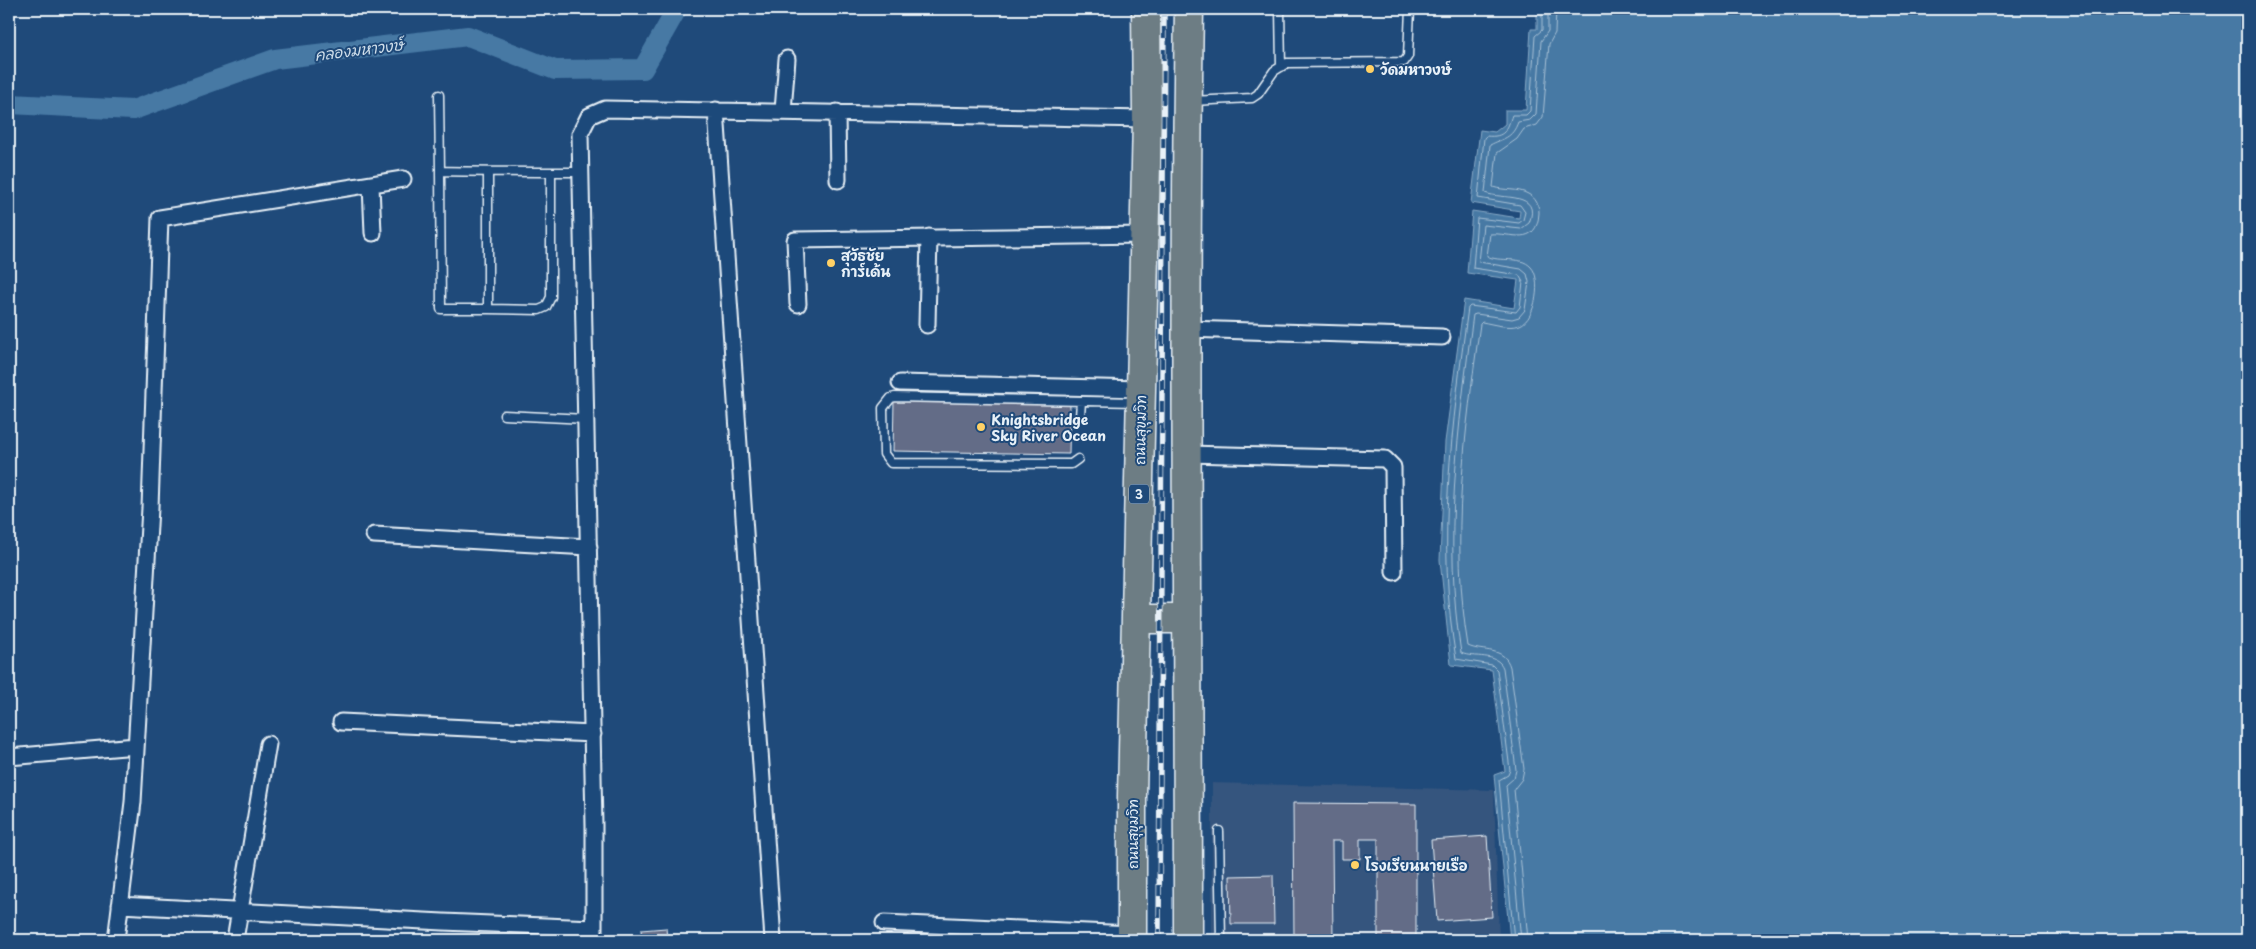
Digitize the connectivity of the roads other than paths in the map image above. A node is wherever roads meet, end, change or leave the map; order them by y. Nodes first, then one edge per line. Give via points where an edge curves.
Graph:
1 (1146, 9) edge
2 (1188, 9) edge
3 (1280, 9) edge
4 (1410, 9) edge
5 (787, 59) dead end
6 (1281, 67) junction
7 (439, 95) dead end
8 (1187, 101) junction
9 (716, 110) junction
10 (783, 111) junction
11 (837, 112) junction
12 (1147, 120) junction
13 (440, 171) junction
14 (488, 172) junction
15 (551, 172) junction
16 (581, 172) junction
17 (403, 179) dead end
18 (838, 180) dead end
19 (371, 185) junction
20 (373, 233) dead end
21 (1144, 235) junction
22 (929, 237) junction
23 (798, 304) dead end
24 (488, 309) junction
25 (927, 325) dead end
26 (1186, 329) junction
27 (1442, 337) dead end
28 (900, 383) dead end
29 (1141, 396) junction
30 (1081, 402) junction
31 (504, 415) dead end
32 (1080, 417) dead end
33 (586, 419) junction
34 (1187, 454) junction
35 (1078, 458) dead end
36 (374, 535) dead end
37 (589, 547) junction
38 (1394, 572) dead end
39 (1136, 619) junction
40 (1187, 619) junction
41 (341, 722) dead end
42 (592, 734) junction
43 (268, 744) dead end
44 (136, 746) junction
45 (9, 757) edge
46 (1219, 831) dead end
47 (120, 905) junction
48 (240, 912) junction
49 (884, 923) dead end
50 (594, 934) edge
51 (1132, 937) edge
52 (116, 940) edge
53 (235, 940) edge
54 (773, 940) edge
55 (1188, 940) edge
56 (1221, 940) edge

1 - 12 highway, ถนนสุขุมวิท / 3
2 - 8 highway
3 - 6 lane
4 - 6 lane via 1408,56 1404,62 1287,63
5 - 10 street
6 - 8 lane via 1252,98
7 - 13 lane
8 - 26 highway
9 - 10 street
9 - 16 street via 605,109 589,116 580,134
9 - 54 street
10 - 11 street
11 - 12 street
11 - 18 street
12 - 21 highway, ถนนสุขุมวิท / 3
13 - 14 lane
13 - 24 lane via 441,309
14 - 15 lane
14 - 24 lane
15 - 16 lane
15 - 24 lane via 551,296 546,307 539,310
16 - 33 street
17 - 19 street
19 - 20 street
19 - 44 street via 160,218 150,508
21 - 22 street
21 - 29 highway, ถนนสุขุมวิท / 3
22 - 23 street via 795,240
22 - 25 street
26 - 27 street
26 - 34 highway
28 - 29 street
29 - 30 lane
29 - 39 highway, ถนนสุขุมวิท / 3
30 - 32 lane
30 - 35 lane via 895,397 883,408 884,454 891,463 1071,464
31 - 33 lane
33 - 37 street
34 - 38 street via 1385,459 1393,467
34 - 40 highway
36 - 37 street
37 - 42 street
39 - 40 highway
39 - 51 highway, ถนนสุขุมวิท / 3
40 - 55 highway
41 - 42 street
42 - 50 street
43 - 48 street
44 - 45 street
44 - 47 street via 133,802
46 - 56 lane
47 - 48 street
47 - 52 street
48 - 50 street
48 - 53 street
49 - 51 street

